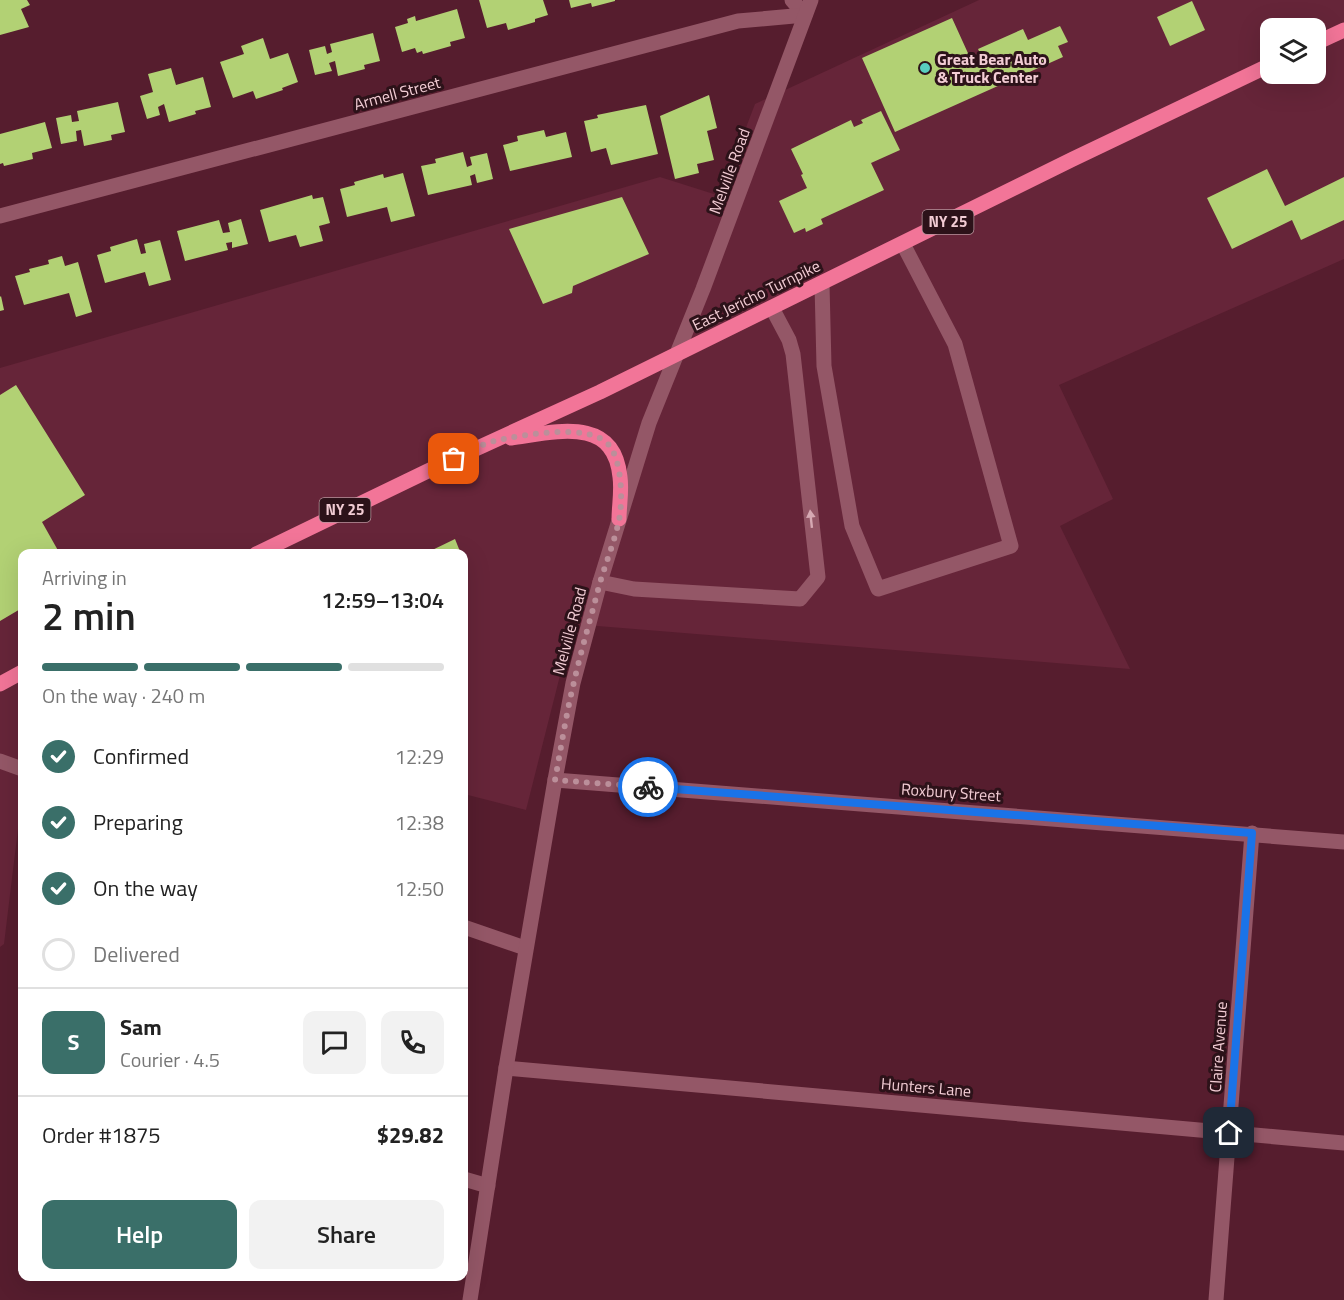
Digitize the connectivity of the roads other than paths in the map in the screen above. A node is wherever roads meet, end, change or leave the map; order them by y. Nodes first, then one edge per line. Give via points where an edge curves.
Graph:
1 (792, 0) edge
2 (812, 0) edge
3 (805, 15) junction
4 (1344, 30) edge
5 (1326, 38) edge
6 (1260, 70) edge
7 (0, 216) edge
8 (903, 244) junction
9 (822, 284) junction
10 (772, 308) junction
11 (677, 354) junction
12 (494, 441) junction
13 (619, 519) junction
14 (266, 549) edge
15 (600, 582) junction
16 (18, 674) edge
17 (0, 684) edge
18 (0, 761) edge
19 (18, 768) edge
20 (555, 780) junction
21 (1252, 833) junction
22 (1344, 842) edge
23 (468, 928) edge
24 (525, 948) junction
25 (506, 1068) junction
26 (1229, 1133) junction
27 (1344, 1143) edge
28 (468, 1180) edge
29 (488, 1185) junction
30 (470, 1300) edge
31 (1216, 1300) edge

1 - 3 street
2 - 3 street, Melville Road
3 - 7 street, Armell Street via 738,21
3 - 11 street, Melville Road
4 - 5 main road
6 - 8 main road, East Jericho Turnpike / NY 25
8 - 9 main road, East Jericho Turnpike / NY 25
8 - 9 street via 955,344 1011,546 878,589 852,526 824,366
9 - 10 main road, East Jericho Turnpike / NY 25
10 - 11 main road, East Jericho Turnpike / NY 25
15 -> 10 street via 634,589 800,599 818,577 793,354
11 - 12 main road, East Jericho Turnpike / NY 25
11 - 13 street, Melville Road via 649,423
12 - 13 main road via 556,432 581,432 604,440 611,447 620,478
12 - 14 main road, East Jericho Turnpike / NY 25
13 - 15 street, Melville Road
15 - 20 street, Melville Road via 573,683
16 - 17 main road
18 - 19 street
20 - 21 street, Roxbury Street
20 - 24 street, Melville Road
21 - 22 street, Roxbury Street
21 - 26 street, Claire Avenue
23 - 24 street
24 - 25 street, Melville Road
25 - 26 street, Hunters Lane
25 - 29 street, Melville Road
26 - 27 street, Hunters Lane
26 - 31 street, Claire Avenue
28 - 29 street
29 - 30 street, Melville Road

